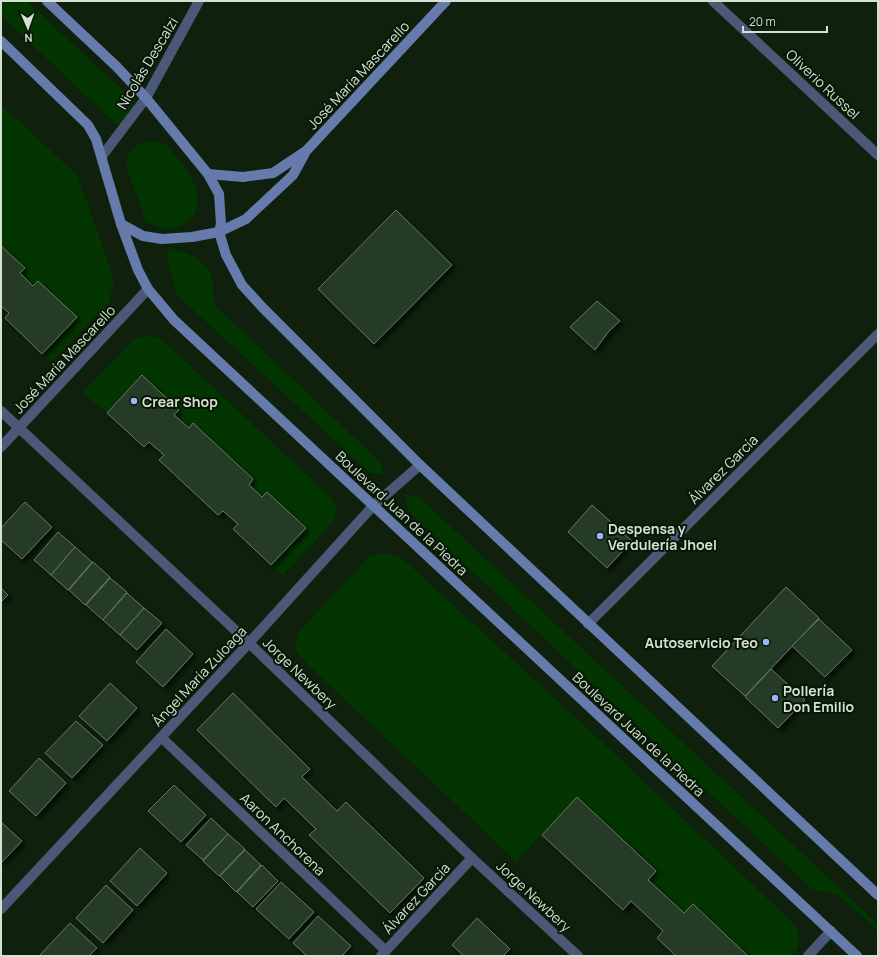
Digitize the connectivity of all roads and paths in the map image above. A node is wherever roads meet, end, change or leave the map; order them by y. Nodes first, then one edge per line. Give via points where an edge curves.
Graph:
1 (47, 1) edge
2 (199, 1) edge
3 (446, 1) edge
4 (713, 1) edge
5 (1, 42) edge
6 (146, 98) junction
7 (306, 151) junction
8 (878, 155) edge
9 (102, 156) junction
10 (208, 174) junction
11 (121, 224) junction
12 (220, 232) junction
13 (148, 289) junction
14 (878, 334) edge
15 (1, 411) edge
16 (19, 428) junction
17 (1, 447) edge
18 (420, 465) junction
19 (373, 506) junction
20 (588, 624) junction
21 (249, 643) junction
22 (162, 738) junction
23 (472, 858) junction
24 (878, 895) edge
25 (1, 909) edge
26 (831, 931) junction
27 (383, 953) edge
28 (578, 956) edge
29 (808, 956) edge
30 (857, 956) edge

1 - 6 main road
2 - 6 street, Nicolás Descalzi
3 - 7 main road, José María Mascarello
4 - 8 street, Oliverio Russel
5 - 9 main road, Boulevard Juan de la Piedra via 88,125
6 - 9 street, Nicolás Descalzi
6 - 10 main road
7 - 10 main road via 274,173 243,177
7 - 12 main road via 293,175 246,219
9 - 11 main road, Boulevard Juan de la Piedra
10 - 12 main road via 219,194
11 - 12 main road via 143,236 162,239
11 - 13 main road, Boulevard Juan de la Piedra
12 - 18 main road via 226,255 242,285
13 - 16 street, José María Mascarello
13 - 19 main road, Boulevard Juan de la Piedra via 174,320
14 - 20 street, Álvarez García
15 - 16 street, Jorge Newbery
16 - 17 street, José María Mascarello
16 - 21 street, Jorge Newbery
18 - 19 street, Ángel María Zuloaga
18 - 20 main road
19 - 21 street, Ángel María Zuloaga
19 - 26 main road, Boulevard Juan de la Piedra
20 - 24 main road
21 - 22 street, Ángel María Zuloaga
21 - 23 street, Jorge Newbery
22 - 25 street, Ángel María Zuloaga
22 - 27 street, Aaron Anchorena
23 - 27 street, Álvarez García
23 - 28 street, Jorge Newbery
26 - 29 street
26 - 30 main road, Boulevard Juan de la Piedra

